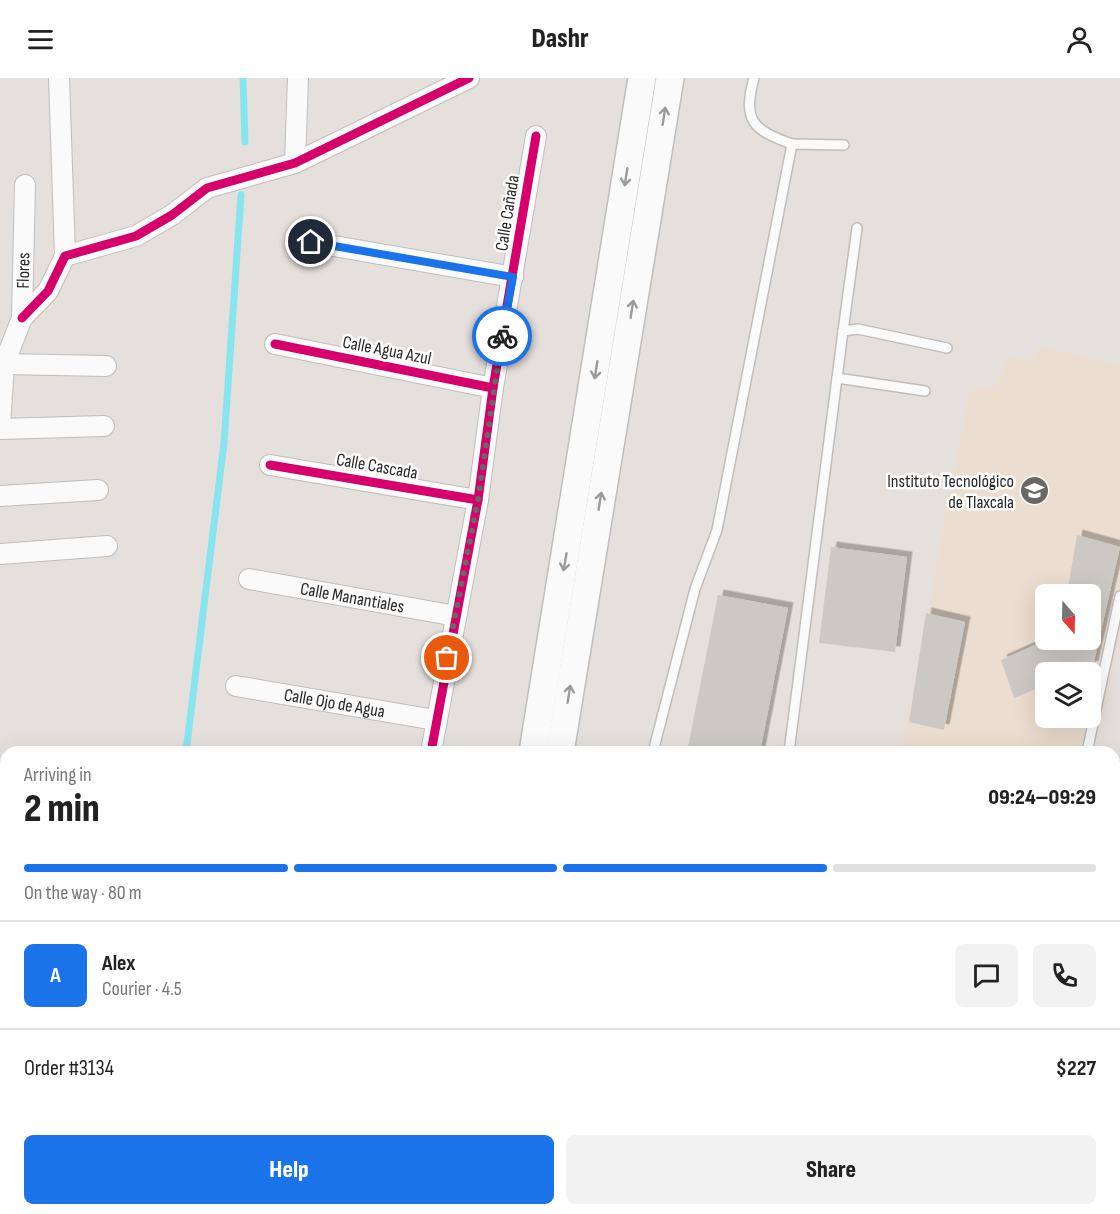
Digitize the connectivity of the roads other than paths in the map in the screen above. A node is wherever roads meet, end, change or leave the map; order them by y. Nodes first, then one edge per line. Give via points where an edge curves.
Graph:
1 (59, 78) edge
2 (298, 78) edge
3 (469, 78) edge
4 (642, 78) edge
5 (670, 78) edge
6 (754, 78) edge
7 (427, 88) edge
8 (536, 136) dead end
9 (792, 144) junction
10 (844, 145) dead end
11 (295, 163) junction
12 (25, 185) dead end
13 (857, 228) dead end
14 (311, 242) dead end
15 (65, 256) junction
16 (513, 277) junction
17 (22, 318) junction
18 (843, 331) junction
19 (275, 344) dead end
20 (947, 348) dead end
21 (4, 364) junction
22 (106, 366) dead end
23 (837, 378) junction
24 (493, 388) junction
25 (925, 391) dead end
26 (104, 426) dead end
27 (0, 427) edge
28 (270, 465) dead end
29 (98, 490) dead end
30 (0, 496) edge
31 (478, 500) junction
32 (106, 546) dead end
33 (0, 554) edge
34 (249, 579) dead end
35 (1120, 596) edge
36 (456, 616) junction
37 (236, 686) dead end
38 (435, 720) junction
39 (432, 746) edge
40 (534, 746) edge
41 (561, 746) edge
42 (655, 746) edge
43 (790, 746) edge
44 (1088, 746) edge

1 - 15 street
2 - 11 street
3 - 7 street
4 -> 40 main road
41 -> 5 main road
6 - 9 lane via 749,97 751,118 764,134
7 - 11 street
8 - 16 street, Calle Cañada
9 - 10 lane
9 - 42 lane via 717,530 695,589
11 - 15 street via 207,188 136,236
12 - 17 street, Flores
13 - 18 lane
14 - 16 street
15 - 17 street via 48,291
16 - 24 street, Calle Cañada
17 - 21 street, Flores
18 - 20 lane via 858,329
18 - 23 lane
19 - 24 street, Calle Agua Azul
21 - 22 street
21 - 27 street, Flores
23 - 25 lane
23 - 43 lane
24 - 31 street, Calle Cañada
26 - 27 street
28 - 31 street, Calle Cascada
29 - 30 street
31 - 36 street, Calle Cañada
32 - 33 street
34 - 36 street, Calle Manantiales
35 - 44 lane
36 - 38 street, Calle Cañada
37 - 38 street, Calle Ojo de Agua
38 - 39 street, Calle Cañada

